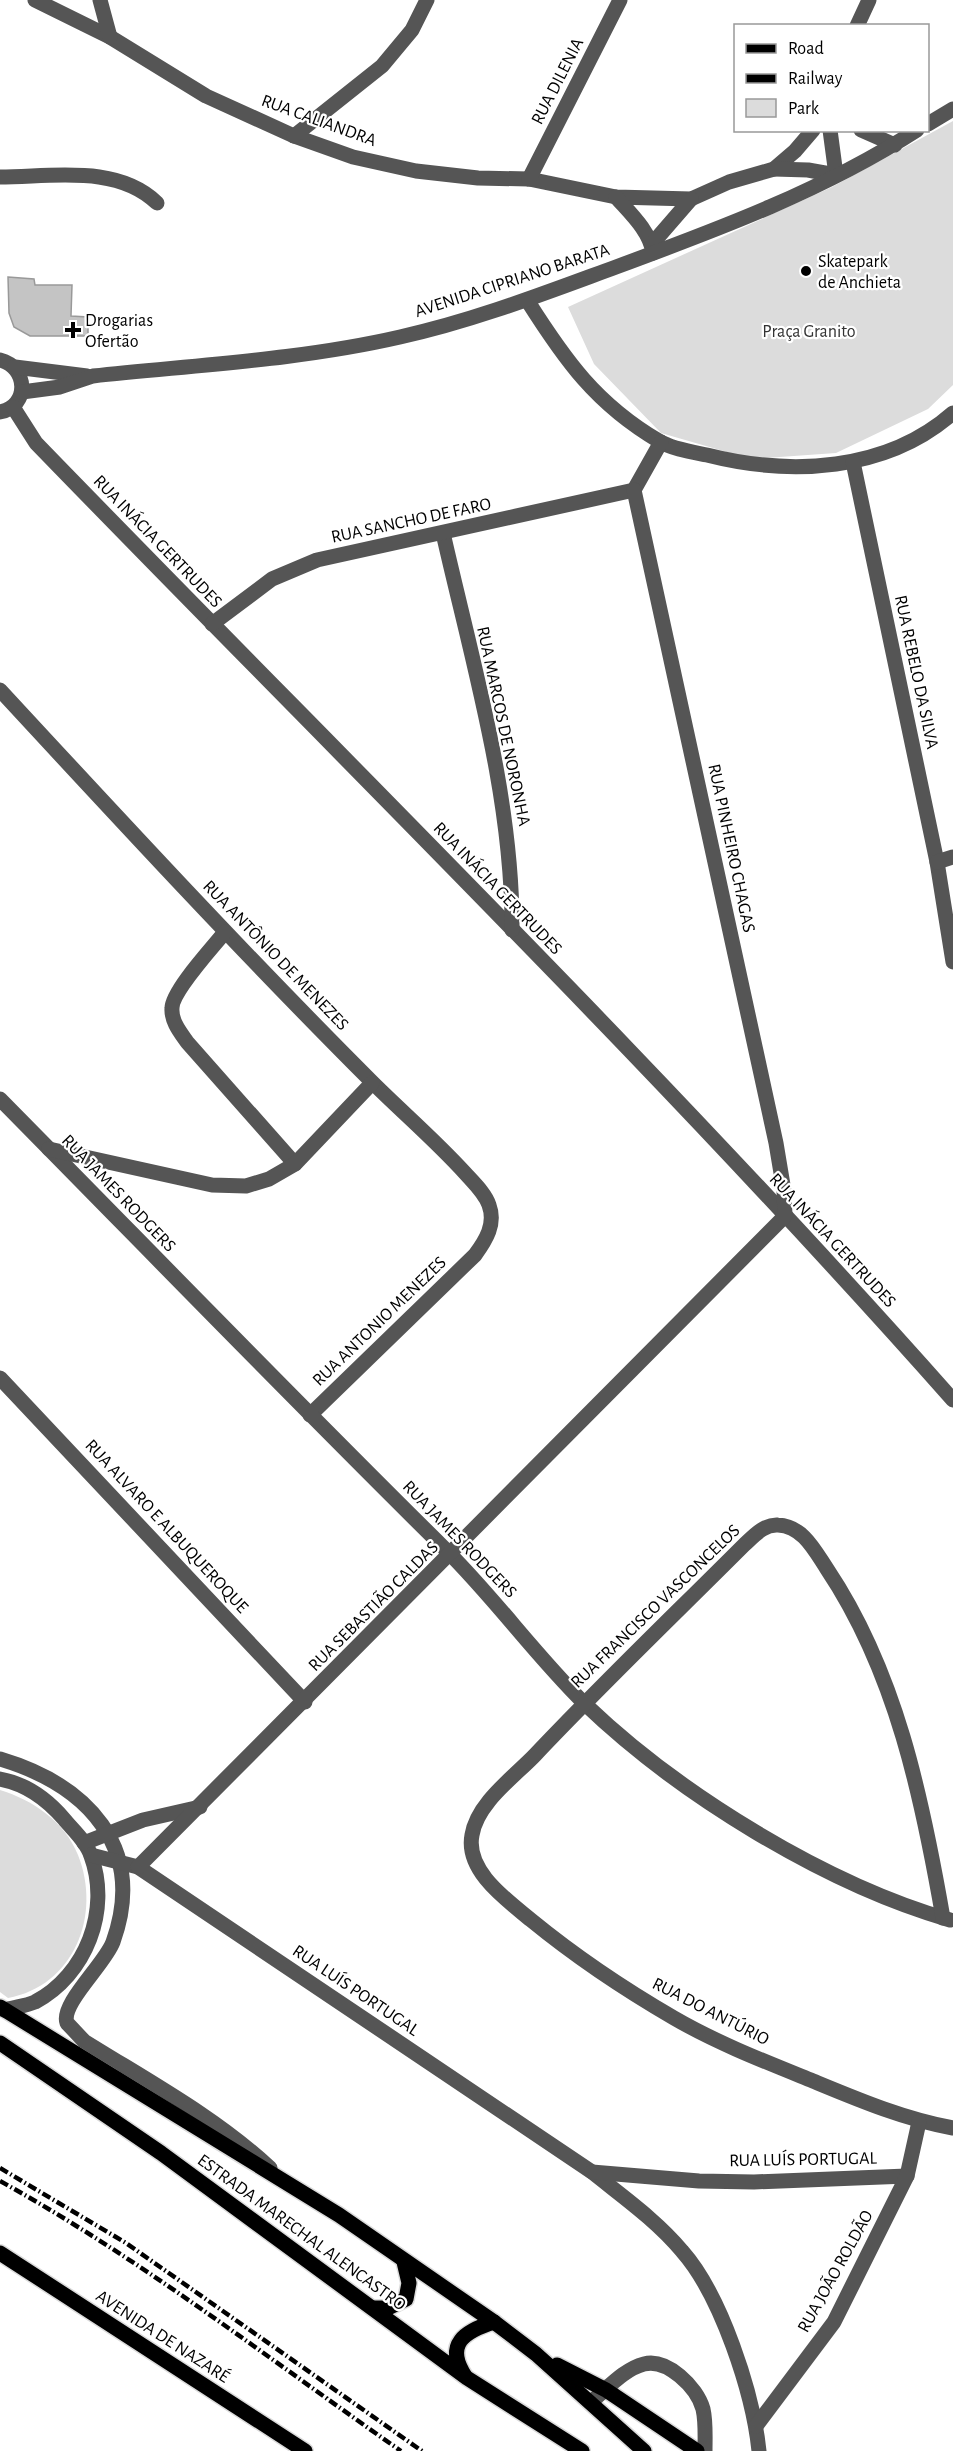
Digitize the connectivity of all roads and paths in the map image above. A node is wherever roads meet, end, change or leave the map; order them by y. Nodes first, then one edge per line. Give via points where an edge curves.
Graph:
1 (35, 0) edge
2 (100, 0) edge
3 (427, 0) edge
4 (620, 0) edge
5 (868, 0) edge
6 (858, 24) edge
7 (110, 36) junction
8 (953, 109) edge
9 (929, 123) edge
10 (811, 132) edge
11 (830, 132) edge
12 (866, 132) edge
13 (914, 132) edge
14 (294, 136) junction
15 (895, 145) junction
16 (774, 169) junction
17 (836, 176) junction
18 (0, 177) edge
19 (530, 179) junction
20 (616, 198) junction
21 (691, 200) junction
22 (157, 203) dead end
23 (653, 248) junction
24 (527, 300) junction
25 (0, 360) edge
26 (15, 367) junction
27 (93, 376) junction
28 (22, 392) junction
29 (5, 413) edge
30 (953, 413) edge
31 (661, 442) junction
32 (853, 462) junction
33 (634, 490) junction
34 (442, 533) junction
35 (212, 624) junction
36 (0, 690) edge
37 (953, 857) edge
38 (937, 862) junction
39 (512, 930) junction
40 (225, 932) junction
41 (953, 962) edge
42 (372, 1083) junction
43 (0, 1099) edge
44 (49, 1149) junction
45 (295, 1164) junction
46 (785, 1216) junction
47 (475, 1255) joint
48 (0, 1378) edge
49 (953, 1400) edge
50 (310, 1415) junction
51 (451, 1554) junction
52 (305, 1702) junction
53 (584, 1702) junction
54 (0, 1760) edge
55 (0, 1779) edge
56 (200, 1807) junction
57 (107, 1833) junction
58 (88, 1849) junction
59 (120, 1861) junction
60 (138, 1867) junction
61 (482, 1873) joint
62 (948, 1919) edge
63 (2, 2009) edge
64 (0, 2043) edge
65 (919, 2122) junction
66 (953, 2128) edge
67 (592, 2172) junction
68 (908, 2176) junction
69 (284, 2181) junction
70 (0, 2253) edge
71 (404, 2262) junction
72 (374, 2308) junction
73 (494, 2322) junction
74 (536, 2354) junction
75 (467, 2378) junction
76 (606, 2390) junction
77 (591, 2402) junction
78 (756, 2426) junction
79 (305, 2451) edge
80 (582, 2451) edge
81 (644, 2451) edge
82 (697, 2451) edge
83 (705, 2451) edge
84 (759, 2451) edge

1 - 7 street, RUA CALIANDRA
2 - 7 street
3 - 14 street via 412,30 382,66
4 - 19 street, RUA DILENIA
5 - 6 street
7 - 14 street, RUA CALIANDRA via 206,96
8 - 9 street
10 - 16 street, RUA CALIANDRA
11 - 17 street
12 - 15 street
13 - 15 street, AVENIDA CIPRIANO BARATA
14 - 19 street, RUA CALIANDRA via 416,171
15 - 17 street, AVENIDA CIPRIANO BARATA
16 - 17 street, RUA CALIANDRA
16 - 21 street, RUA CALIANDRA via 729,182
17 - 23 street, AVENIDA CIPRIANO BARATA via 752,214
18 - 22 street via 103,177 144,190
19 - 20 street, RUA CALIANDRA
20 - 21 street, RUA CALIANDRA
20 - 23 street via 632,214
21 - 23 street, RUA CALIANDRA
23 - 24 street, AVENIDA CIPRIANO BARATA
24 - 27 street, AVENIDA CIPRIANO BARATA via 401,337 325,351
24 - 31 street via 584,383
25 - 26 street, AVENIDA CIPRIANO BARATA
26 - 27 street, AVENIDA CIPRIANO BARATA
26 - 28 street
27 - 28 street, AVENIDA CIPRIANO BARATA via 60,387
28 - 29 street
29 - 35 street, RUA INÁCIA GERTRUDES
30 - 32 street via 912,440
31 - 32 street via 740,464 776,468
31 - 33 street
32 - 38 street, RUA REBELO DA SILVA
33 - 34 street, RUA SANCHO DE FARO
33 - 46 street, RUA PINHEIRO CHAGAS via 776,1143
34 - 35 street, RUA SANCHO DE FARO via 317,560 272,579
34 - 39 street, RUA MARCOS DE NORONHA via 500,791 511,864
35 - 39 street, RUA INÁCIA GERTRUDES
36 - 40 street, RUA ANTÔNIO DE MENEZES
37 - 38 street
38 - 41 street, RUA REBELO DA SILVA
39 - 46 street, RUA INÁCIA GERTRUDES
40 - 42 street, RUA ANTÔNIO DE MENEZES
40 - 45 street via 178,992 171,1007 176,1024 187,1042
42 - 45 street
42 - 47 street, RUA ANTÔNIO DE MENEZES via 442,1147 485,1197 491,1221 487,1238
43 - 44 street, RUA JAMES RODGERS
44 - 45 street via 212,1185 246,1186 269,1179
44 - 50 street, RUA JAMES RODGERS
46 - 49 street, RUA INÁCIA GERTRUDES
46 - 51 street, RUA SEBASTIÃO CALDAS
47 - 50 street, RUA ANTONIO MENEZES
48 - 52 street, RUA ALVARO E ALBUQUEROQUE
50 - 51 street, RUA JAMES RODGERS
51 - 52 street, RUA SEBASTIÃO CALDAS
51 - 53 street, RUA JAMES RODGERS
52 - 56 street, RUA SEBASTIÃO CALDAS
53 - 61 street, RUA FRANCISCO VASCONCELOS via 482,1810 472,1835 472,1856
53 - 62 street, RUA JAMES RODGERS via 639,1752 793,1853 878,1895
53 - 62 street, RUA FRANCISCO VASCONCELOS via 764,1528 778,1525 801,1534 846,1597 875,1659 907,1744
54 - 57 street via 45,1776 67,1789 89,1808
55 - 58 street via 30,1788 51,1804
56 - 57 street via 161,1814
56 - 60 street, RUA SEBASTIÃO CALDAS
57 - 58 street
57 - 59 street
58 - 59 street, RUA LUÍS PORTUGAL
58 - 63 street via 98,1891 97,1914 84,1952 56,1988 33,2003
59 - 60 street, RUA LUÍS PORTUGAL
59 - 69 street, ESTRADA MARECHAL ALENCASTRO via 123,1888 113,1942 100,1966 67,2008 67,2023 84,2041 219,2126
60 - 67 street, RUA LUÍS PORTUGAL
61 - 65 street, RUA DO ANTÚRIO via 549,1935 675,2019 747,2054
63 - 69 main road, ESTRADA MARECHAL ALENCASTRO
64 - 72 main road, ESTRADA MARECHAL ALENCASTRO via 161,2153
65 - 66 street, RUA DO ANTÚRIO
65 - 68 street, RUA JOÃO ROLDÃO
67 - 68 street, RUA LUÍS PORTUGAL via 754,2182
67 - 78 street, RUA LUÍS PORTUGAL via 659,2226 684,2253 709,2291 741,2372
68 - 78 street, RUA JOÃO ROLDÃO via 834,2322
69 - 71 main road, ESTRADA MARECHAL ALENCASTRO
70 - 79 main road, AVENIDA DE NAZARÉ
71 - 72 main road via 409,2283 406,2299 388,2308
71 - 73 main road, ESTRADA MARECHAL ALENCASTRO
72 - 75 main road, ESTRADA MARECHAL ALENCASTRO
73 - 74 main road, ESTRADA MARECHAL ALENCASTRO
73 - 75 main road via 474,2328 456,2348 457,2360
74 - 76 main road
74 - 77 main road, ESTRADA MARECHAL ALENCASTRO
75 - 80 main road, ESTRADA MARECHAL ALENCASTRO
76 - 77 street
76 - 82 main road
76 - 83 street via 643,2364 656,2362 668,2367 696,2394 702,2407
77 - 81 main road, ESTRADA MARECHAL ALENCASTRO
78 - 84 street, RUA LUÍS PORTUGAL

